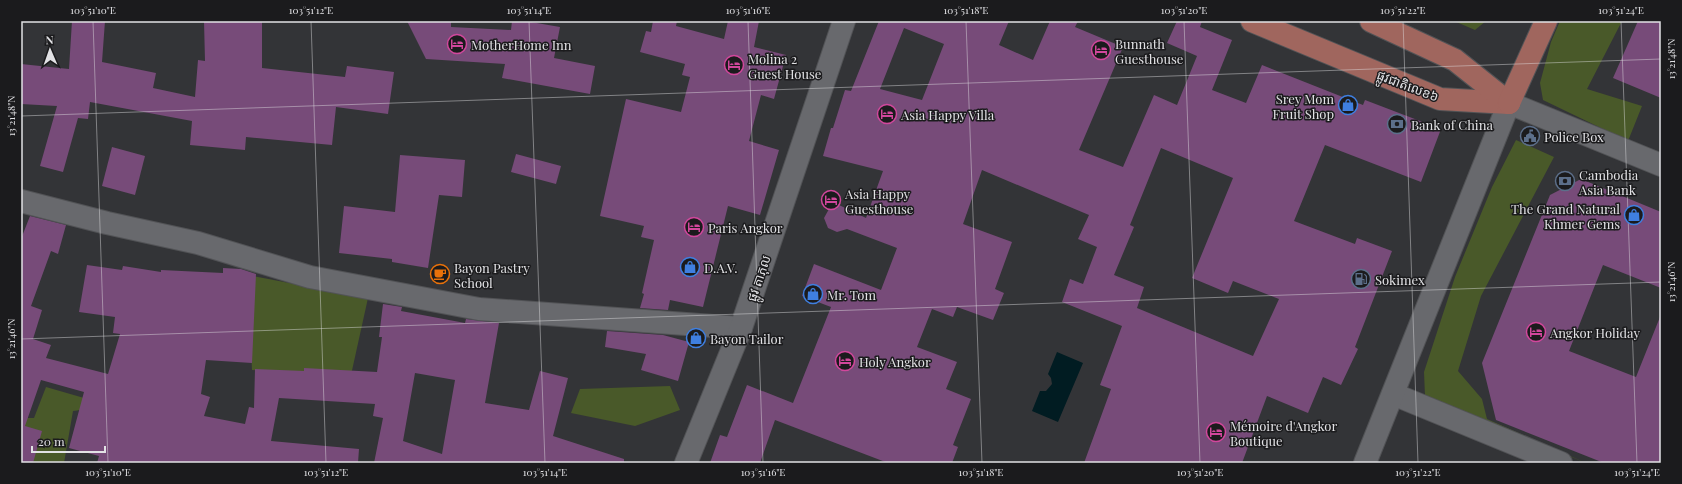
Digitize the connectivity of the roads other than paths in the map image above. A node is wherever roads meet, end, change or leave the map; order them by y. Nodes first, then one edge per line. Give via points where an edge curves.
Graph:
1 (844, 21) edge
2 (1252, 21) edge
3 (1371, 21) edge
4 (1546, 21) edge
5 (1509, 103) junction
6 (1661, 165) edge
7 (21, 200) edge
8 (741, 328) junction
9 (1393, 394) junction
10 (686, 463) edge
11 (1364, 463) edge
12 (1561, 463) edge

1 - 8 street, ផ្លូវ តាភុល
2 - 5 main road, ផ្លូវជាតិលេខ៦ via 1440,99
3 - 5 main road via 1455,60
4 - 5 main road
5 - 6 street
5 - 9 street
7 - 8 street via 107,223 198,243 310,277 479,309
8 - 10 street, ផ្លូវ តាភុល
9 - 11 street
9 - 12 street

